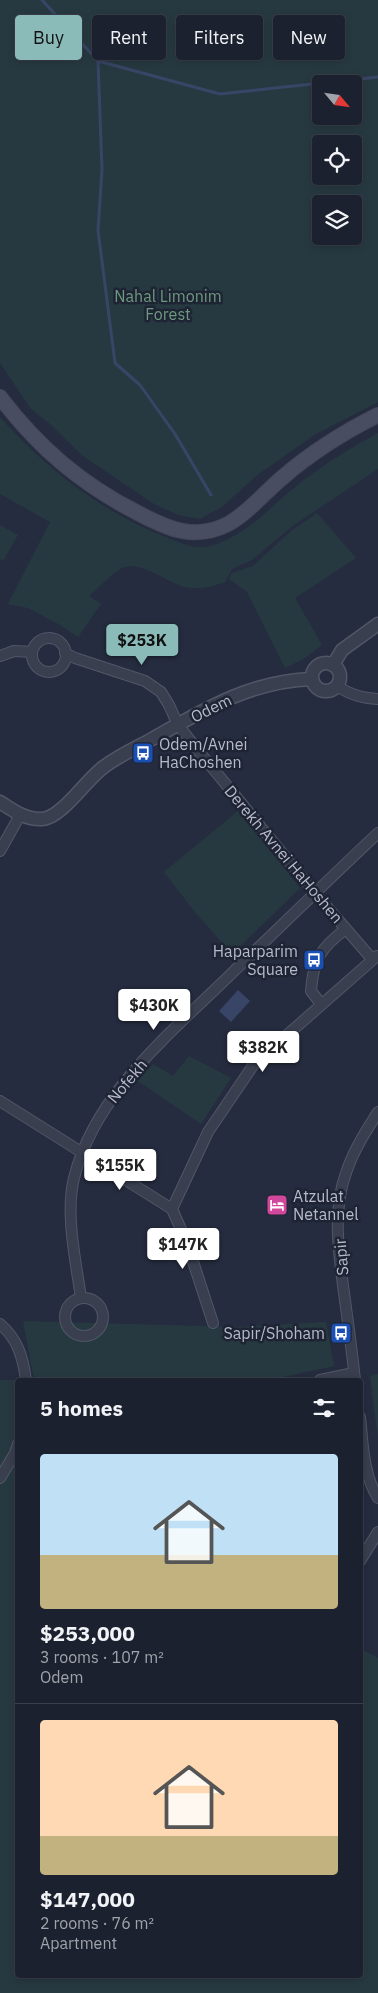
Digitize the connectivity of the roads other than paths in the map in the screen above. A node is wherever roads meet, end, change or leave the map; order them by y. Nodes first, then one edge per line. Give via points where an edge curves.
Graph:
1 (0, 397) edge
2 (378, 414) edge
3 (378, 624) edge
4 (32, 652) junction
5 (65, 653) junction
6 (0, 656) edge
7 (333, 665) junction
8 (312, 679) junction
9 (337, 686) junction
10 (378, 700) edge
11 (178, 725) junction
12 (0, 802) edge
13 (20, 815) junction
14 (378, 833) edge
15 (0, 851) edge
16 (314, 893) junction
17 (346, 929) junction
18 (375, 958) edge
19 (321, 1004) junction
20 (0, 1101) edge
21 (378, 1112) edge
22 (81, 1152) junction
23 (172, 1209) junction
24 (81, 1298) dead end
25 (212, 1323) dead end
26 (0, 1324) edge
27 (355, 1376) edge
28 (26, 1378) edge
29 (338, 1378) edge
30 (363, 1440) edge
31 (15, 1453) edge
32 (0, 1478) edge
33 (378, 1498) edge
34 (378, 1532) edge
35 (363, 1557) edge

1 - 2 main road via 54,458 107,498 154,522 198,533 213,531 230,523 302,462
3 - 7 street via 342,650
4 - 5 street via 38,642 52,639 62,644
4 - 5 street via 36,666 50,672 62,664
4 - 6 street via 14,651
5 - 11 street, Derekh Avnei HaHoshen via 153,685 166,698
7 - 8 street via 316,667
7 - 9 street via 339,672
8 - 9 street via 316,688 324,691
8 - 11 street, Odem via 275,682 236,695
9 - 10 street via 351,695
11 - 13 street, Odem via 105,766 53,814 42,819
11 - 16 street, Derekh Avnei HaHoshen
12 - 13 street
13 - 15 street
14 - 16 street, Nofekh
16 - 17 street, Derekh Avnei HaHoshen
16 - 22 street, Nofekh via 135,1070 108,1104
17 - 18 street, Derekh Avnei HaHoshen
17 - 19 street via 320,952 315,965 312,991
18 - 19 street
19 - 23 street via 254,1064 208,1132
20 - 22 street
21 - 27 street, Sapir via 346,1173 338,1212 339,1252
22 - 23 street
22 - 24 street, Nofekh via 73,1180 71,1204
23 - 25 street via 187,1243
26 - 28 street via 18,1346
27 - 29 street
30 - 33 street via 370,1482
31 - 32 street
34 - 35 street

